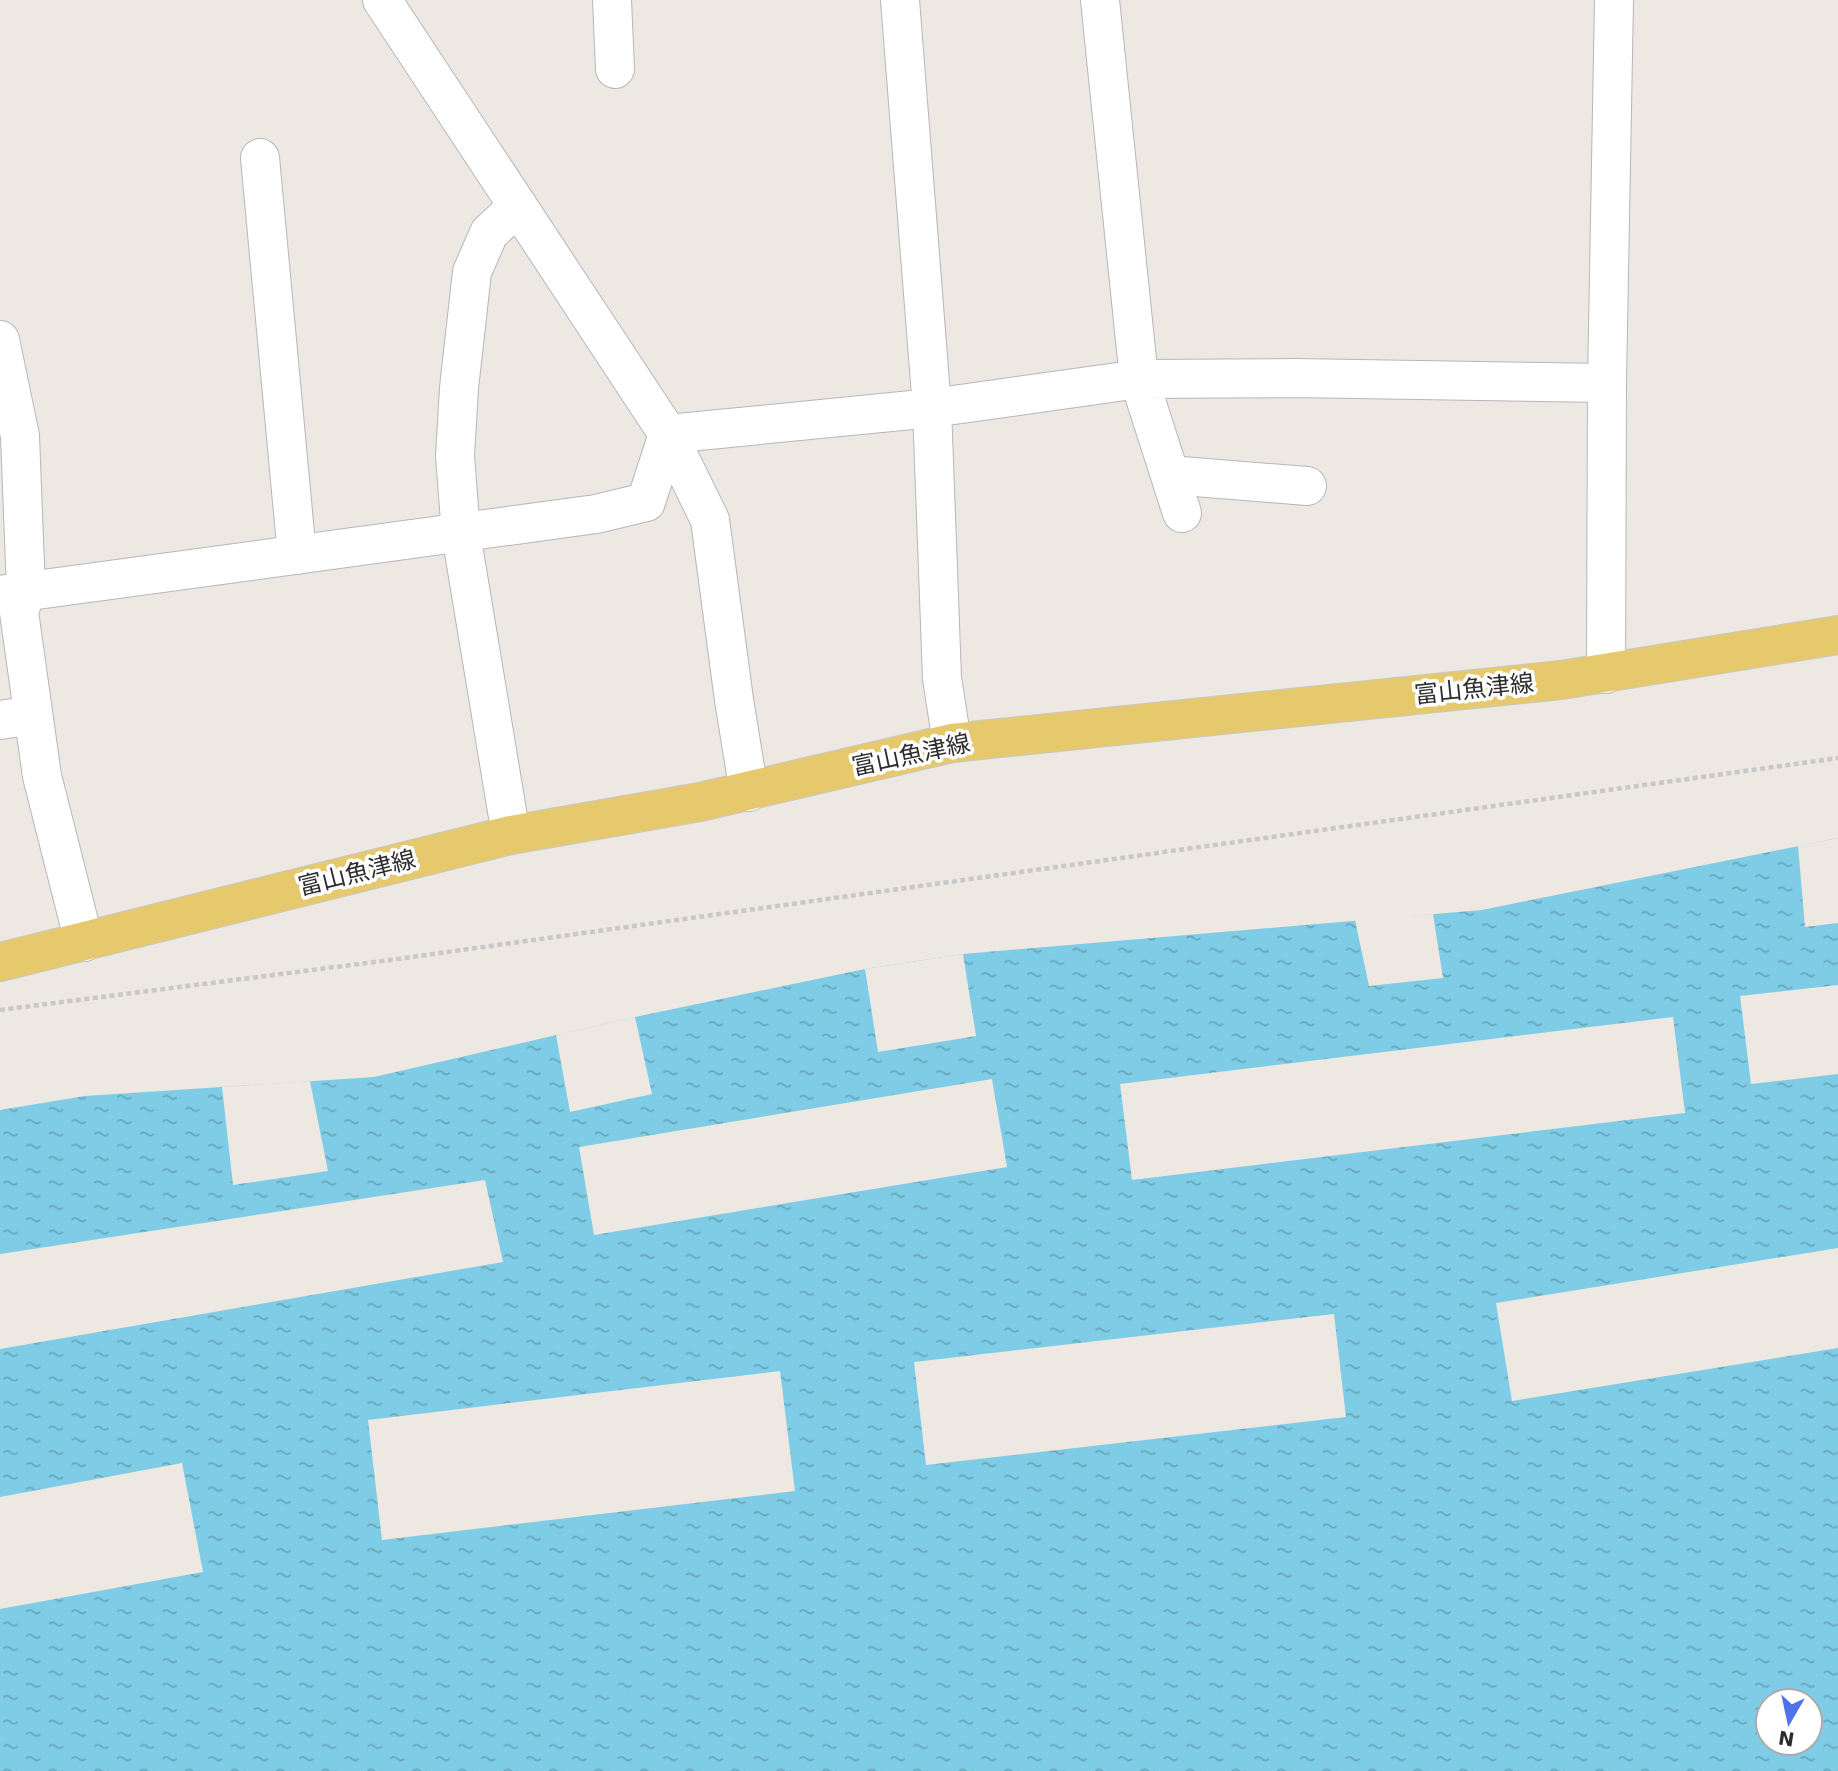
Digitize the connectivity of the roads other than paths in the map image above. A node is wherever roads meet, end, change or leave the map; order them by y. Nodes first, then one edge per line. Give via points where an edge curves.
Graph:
1 (382, 0) edge
2 (612, 0) edge
3 (900, 0) edge
4 (1100, 0) edge
5 (1614, 0) edge
6 (615, 69) dead end
7 (260, 158) dead end
8 (518, 206) junction
9 (0, 340) edge
10 (1139, 379) junction
11 (1607, 383) junction
12 (932, 408) junction
13 (668, 434) junction
14 (1170, 474) junction
15 (1307, 486) dead end
16 (1182, 513) dead end
17 (461, 534) junction
18 (298, 555) junction
19 (13, 593) edge
20 (1838, 635) edge
21 (1606, 674) junction
22 (17, 718) edge
23 (953, 743) junction
24 (749, 792) junction
25 (511, 835) junction
26 (84, 942) junction
27 (0, 962) edge

1 - 8 street
2 - 6 street
3 - 12 street
4 - 10 street
5 - 11 street
7 - 18 street
8 - 13 street
8 - 17 street via 489,233 472,272 455,456
9 - 19 street via 20,436
10 - 11 street
10 - 12 street
10 - 14 street
11 - 21 street
12 - 13 street
12 - 23 street via 942,678
13 - 17 street via 646,502
13 - 24 street via 710,520
14 - 15 street
14 - 16 street
17 - 18 street
17 - 25 street
18 - 19 street
19 - 22 street via 19,612
20 - 21 main road, 富山魚津線
21 - 23 main road, 富山魚津線
22 - 26 street via 42,776
23 - 24 main road, 富山魚津線
24 - 25 main road, 富山魚津線
25 - 26 main road, 富山魚津線
26 - 27 main road, 富山魚津線

